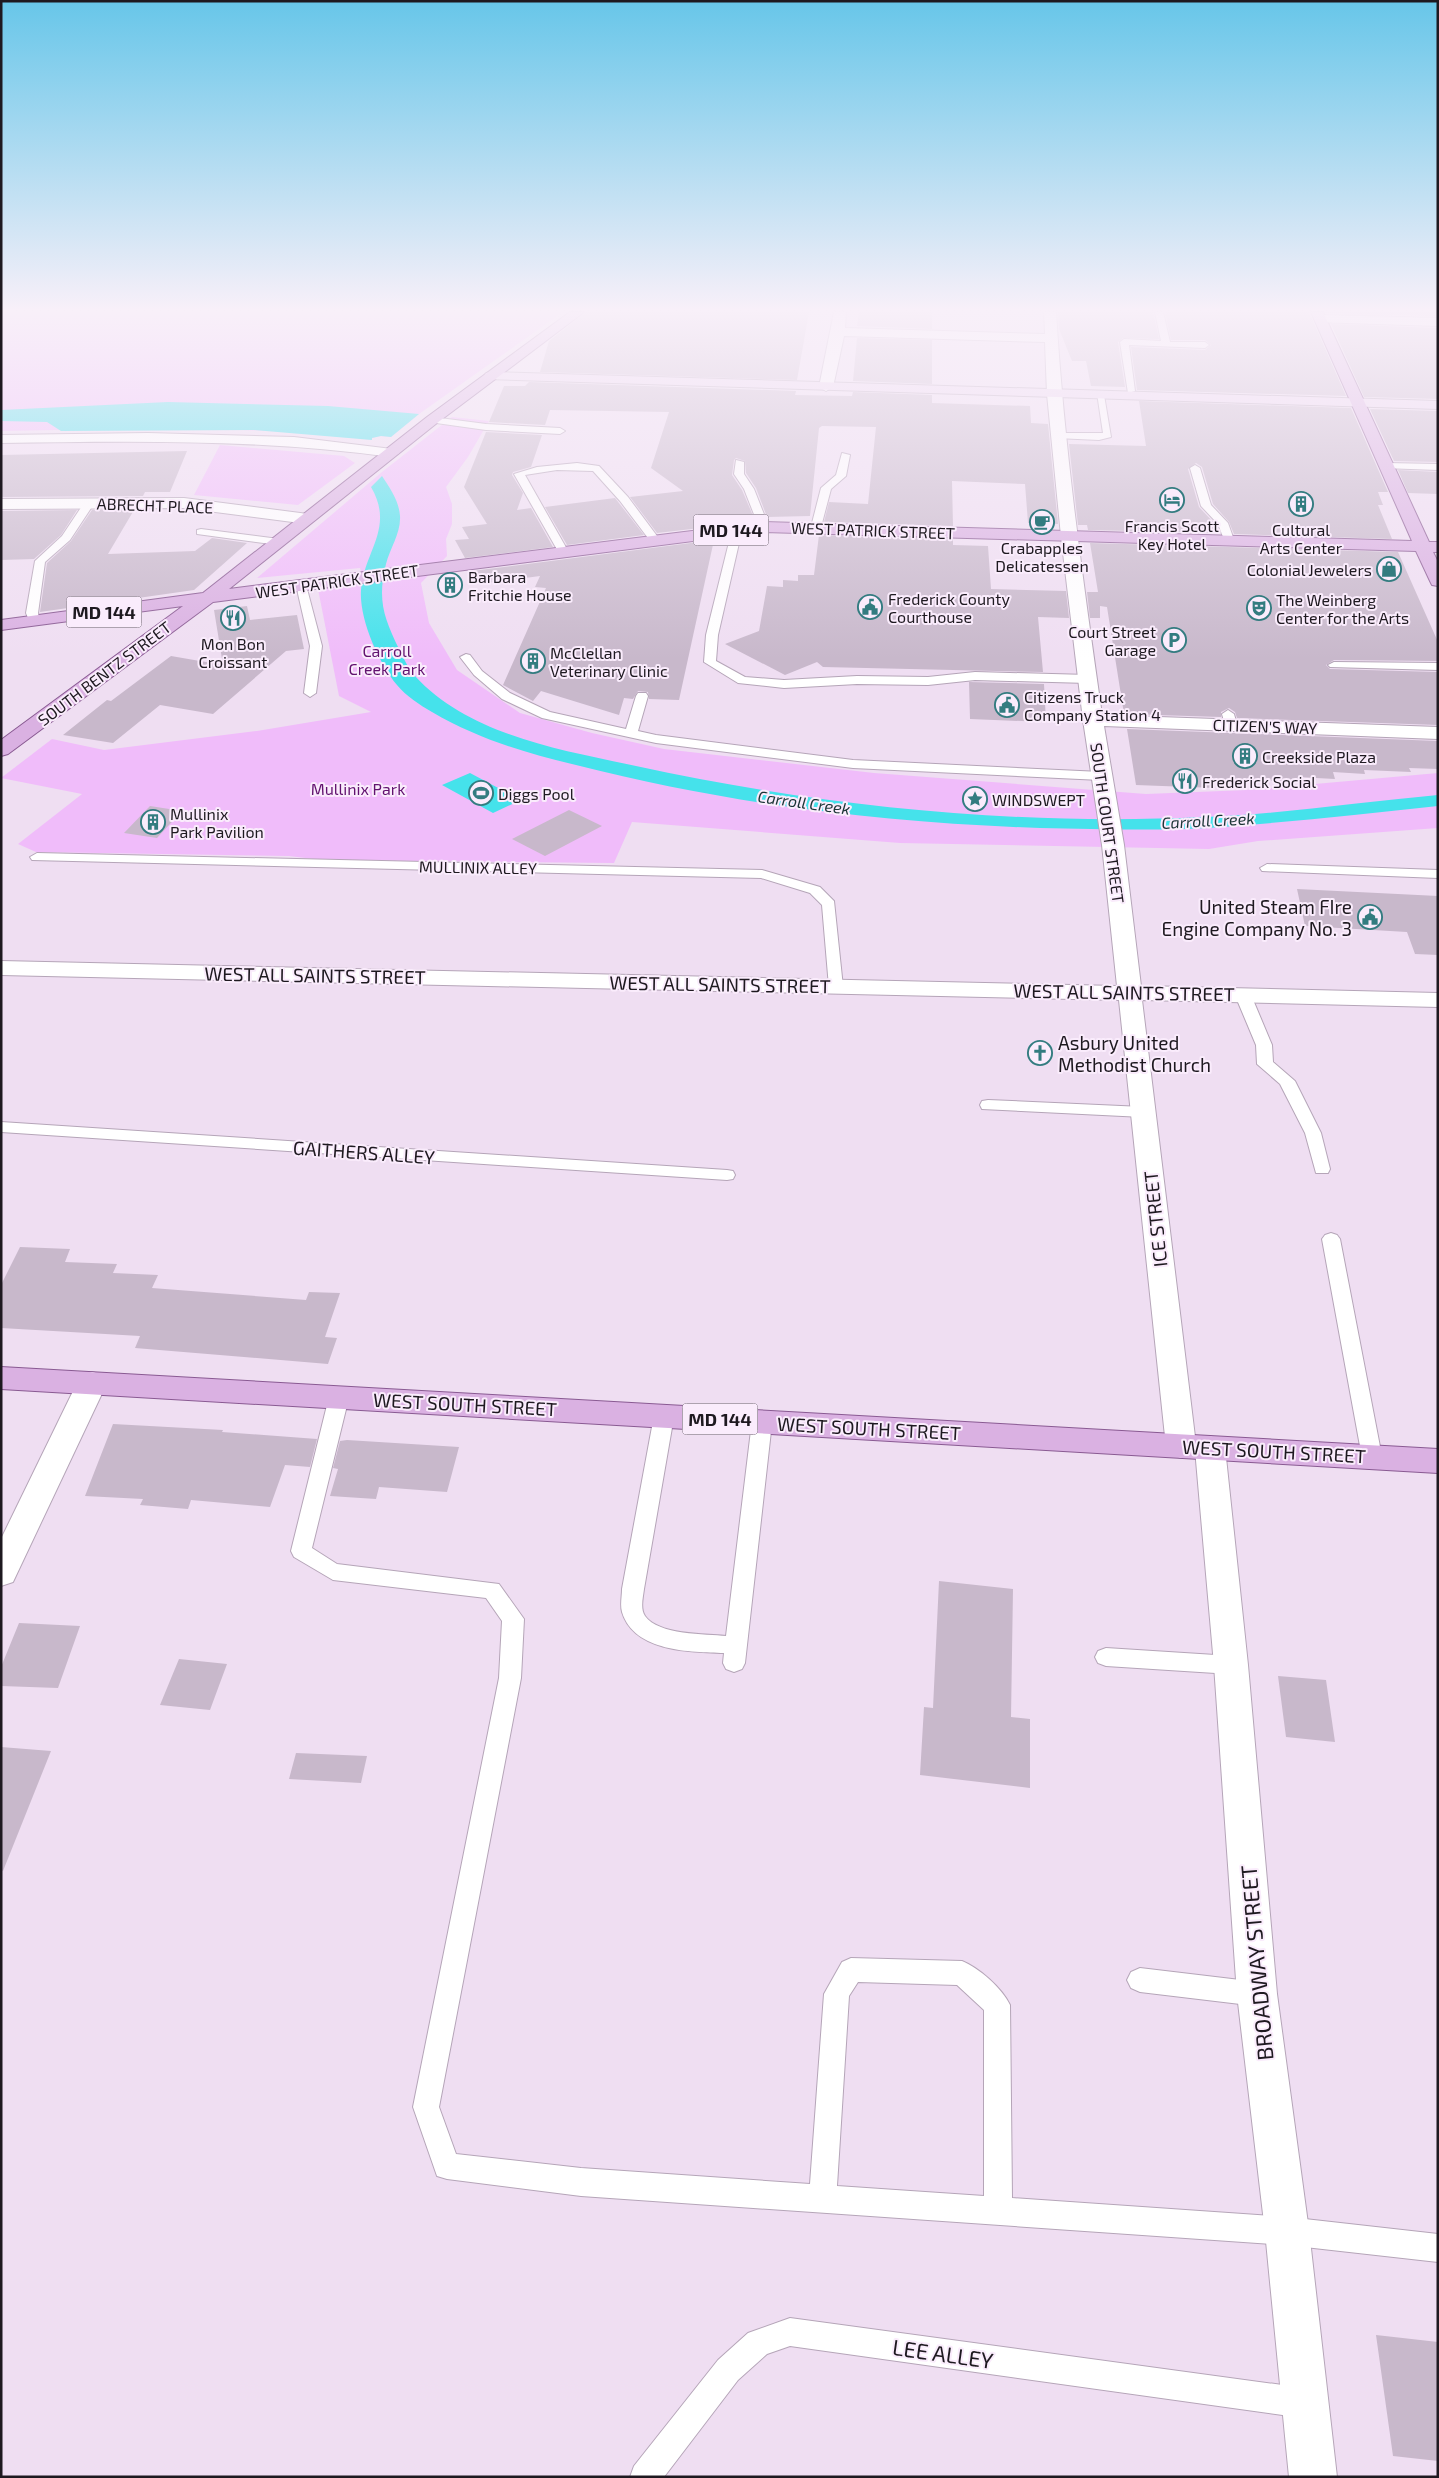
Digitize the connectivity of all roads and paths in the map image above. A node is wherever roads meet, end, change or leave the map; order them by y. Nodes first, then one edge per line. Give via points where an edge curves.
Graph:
1 (422, 428) edge
2 (484, 428) edge
3 (1058, 428) edge
4 (1107, 428) edge
5 (1370, 428) edge
6 (560, 431) dead end
7 (1059, 436) junction
8 (1, 439) edge
9 (392, 452) junction
10 (845, 455) dead end
11 (739, 462) dead end
12 (1386, 466) junction
13 (1438, 467) edge
14 (1195, 468) dead end
15 (90, 502) junction
16 (1, 504) edge
17 (308, 518) junction
18 (764, 527) junction
19 (816, 527) junction
20 (737, 530) junction
21 (200, 532) dead end
22 (1069, 536) junction
23 (655, 540) junction
24 (1228, 540) junction
25 (278, 542) junction
26 (1430, 547) edge
27 (563, 551) junction
28 (1438, 582) edge
29 (301, 585) junction
30 (208, 598) junction
31 (34, 621) junction
32 (1, 624) edge
33 (466, 657) dead end
34 (1334, 665) dead end
35 (1438, 667) edge
36 (1088, 680) junction
37 (310, 694) dead end
38 (642, 696) dead end
39 (1093, 720) junction
40 (631, 733) junction
41 (1438, 733) edge
42 (1, 750) edge
43 (1101, 776) junction
44 (36, 857) dead end
45 (1267, 868) dead end
46 (1438, 874) edge
47 (1, 968) edge
48 (836, 987) junction
49 (1129, 992) junction
50 (1243, 995) junction
51 (1438, 1000) edge
52 (988, 1105) dead end
53 (1144, 1112) junction
54 (1, 1127) edge
55 (1322, 1169) dead end
56 (727, 1175) dead end
57 (1331, 1239) dead end
58 (1, 1378) edge
59 (92, 1383) junction
60 (340, 1397) junction
61 (664, 1416) junction
62 (762, 1422) junction
63 (1195, 1447) junction
64 (1372, 1457) junction
65 (1438, 1461) edge
66 (1, 1573) edge
67 (1106, 1657) dead end
68 (1231, 1665) junction
69 (1140, 1980) dead end
70 (1256, 1994) junction
71 (822, 2200) junction
72 (998, 2211) junction
73 (1287, 2231) junction
74 (1438, 2248) edge
75 (1304, 2403) junction
76 (645, 2477) edge
77 (1314, 2477) edge

1 - 9 main road, SOUTH BENTZ STREET
2 - 6 lane
3 - 7 street, SOUTH COURT STREET
4 - 7 lane via 1108,435 1099,437
5 - 12 main road
7 - 22 street, SOUTH COURT STREET
8 - 9 street via 242,437 305,440
9 - 17 main road, SOUTH BENTZ STREET
10 - 19 lane via 840,476 826,488
11 - 18 lane via 739,474 749,489
12 - 13 lane
12 - 26 main road
14 - 24 lane via 1206,506 1223,523
15 - 16 street, ABRECHT PLACE
15 - 17 street, ABRECHT PLACE via 184,503
15 - 31 lane via 66,538 40,561 32,613
17 - 25 main road, SOUTH BENTZ STREET
18 - 19 main road, WEST PATRICK STREET / MD 144
18 - 20 main road, WEST PATRICK STREET / MD 144
19 - 22 main road, WEST PATRICK STREET / MD 144
20 - 23 main road, WEST PATRICK STREET / MD 144
20 - 36 lane via 712,635 710,662 742,680 784,684 849,680 928,681 975,676
21 - 25 lane
22 - 24 main road, WEST PATRICK STREET / MD 144
22 - 36 street, SOUTH COURT STREET
23 - 27 main road, WEST PATRICK STREET / MD 144
23 - 27 lane via 596,468 574,466 519,474
24 - 26 main road, WEST PATRICK STREET / MD 144
25 - 30 main road, SOUTH BENTZ STREET
26 - 28 main road
27 - 29 main road, WEST PATRICK STREET / MD 144
29 - 30 main road, WEST PATRICK STREET / MD 144
29 - 37 lane via 316,646
30 - 31 main road, WEST PATRICK STREET / MD 144
30 - 42 main road, SOUTH BENTZ STREET
31 - 32 main road, WEST PATRICK STREET / MD 144
33 - 40 lane via 478,673 506,696 540,712
34 - 35 lane
36 - 39 street, SOUTH COURT STREET
38 - 40 lane
39 - 41 street, CITIZEN'S WAY via 1230,720
39 - 43 street, SOUTH COURT STREET
40 - 43 lane via 853,764
43 - 49 street, SOUTH COURT STREET via 1107,802
44 - 48 lane, MULLINIX ALLEY via 762,874 815,890 829,904
45 - 46 lane
47 - 48 street, WEST ALL SAINTS STREET
48 - 49 street, WEST ALL SAINTS STREET
49 - 50 street, WEST ALL SAINTS STREET
49 - 53 street, ICE STREET
50 - 51 street, WEST ALL SAINTS STREET
50 - 55 lane via 1264,1045 1264,1064 1287,1081 1313,1133
52 - 53 lane
53 - 63 street, ICE STREET
54 - 56 lane, GAITHERS ALLEY
57 - 64 lane
58 - 59 main road, WEST SOUTH STREET / MD 144
59 - 60 main road, WEST SOUTH STREET / MD 144
59 - 66 street
60 - 61 main road, WEST SOUTH STREET / MD 144
60 - 71 lane via 301,1551 333,1572 492,1590 513,1618 510,1678 426,2107 447,2166 581,2182
61 - 62 main road, WEST SOUTH STREET / MD 144
61 - 62 lane via 633,1589 633,1615 645,1630 667,1639 735,1654
62 - 63 main road, WEST SOUTH STREET / MD 144
63 - 64 main road, WEST SOUTH STREET / MD 144
63 - 68 street, BROADWAY STREET
64 - 65 main road, WEST SOUTH STREET / MD 144
67 - 68 lane
68 - 70 street, BROADWAY STREET
69 - 70 lane
70 - 73 street, BROADWAY STREET
71 - 72 lane
71 - 72 lane via 837,1994 851,1970 962,1973 996,2005
72 - 73 lane
73 - 74 lane
73 - 75 street, BROADWAY STREET
75 - 76 lane, LEE ALLEY via 790,2332 758,2343 728,2370
75 - 77 street, BROADWAY STREET

